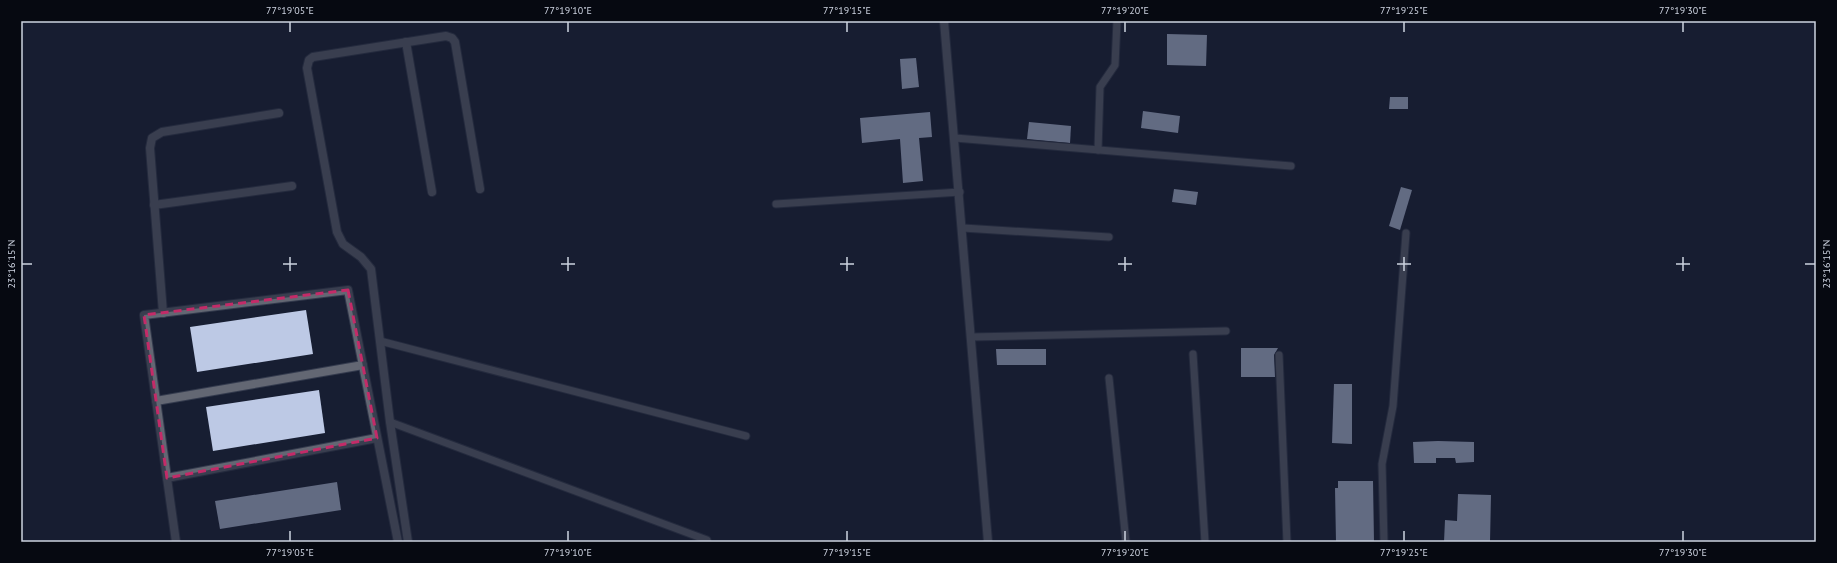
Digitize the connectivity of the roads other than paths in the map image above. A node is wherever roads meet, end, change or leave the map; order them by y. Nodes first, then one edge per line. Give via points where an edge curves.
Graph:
1 (944, 21) edge
2 (1117, 21) edge
3 (406, 42) junction
4 (279, 113) dead end
5 (955, 138) junction
6 (1098, 150) junction
7 (1290, 166) dead end
8 (292, 186) dead end
9 (480, 189) dead end
10 (432, 192) dead end
11 (960, 192) junction
12 (776, 204) dead end
13 (154, 205) junction
14 (963, 228) junction
15 (1406, 233) dead end
16 (1109, 237) dead end
17 (163, 313) junction
18 (1226, 331) dead end
19 (971, 337) junction
20 (380, 341) junction
21 (1193, 354) dead end
22 (1279, 355) dead end
23 (363, 365) junction
24 (1109, 378) dead end
25 (156, 401) junction
26 (390, 422) junction
27 (746, 436) dead end
28 (377, 438) junction
29 (167, 478) junction
30 (707, 540) dead end
31 (176, 542) edge
32 (398, 542) edge
33 (408, 542) edge
34 (988, 542) edge
35 (1126, 542) edge
36 (1205, 542) edge
37 (1287, 542) edge
38 (1384, 542) edge

1 - 5 street
2 - 6 lane via 1115,65 1100,87
3 - 9 street via 446,36 455,42
3 - 10 street
3 - 20 street via 313,57 307,68 337,232 343,244 361,257 371,269
4 - 13 street via 156,134 152,138 150,148
5 - 6 lane
5 - 11 street
6 - 7 lane
8 - 13 street
11 - 12 lane
11 - 14 street
13 - 17 street
14 - 16 lane
14 - 19 street
15 - 38 lane via 1393,406 1382,464
17 - 23 street via 348,290
17 - 25 street via 144,315
18 - 19 lane
19 - 34 street
20 - 26 street
20 - 27 lane
21 - 36 lane
22 - 37 lane
23 - 25 street
23 - 28 street
24 - 35 lane
25 - 29 street
26 - 30 lane
26 - 33 street
28 - 29 street
28 - 32 street
29 - 31 street

